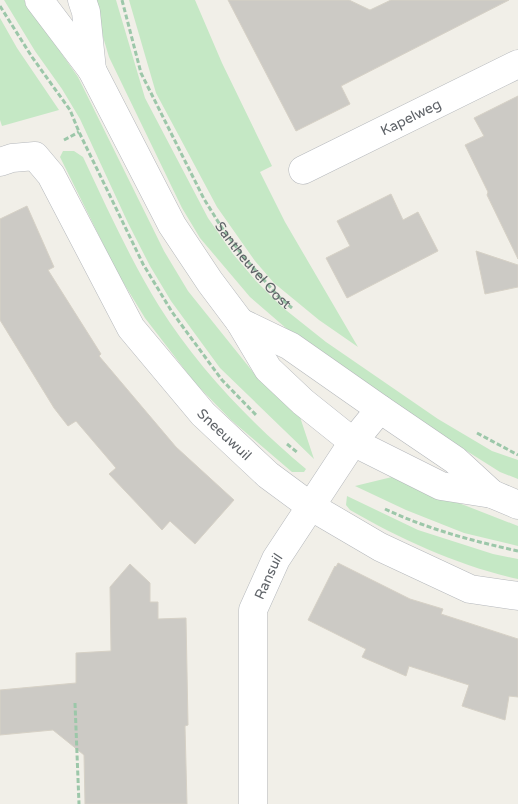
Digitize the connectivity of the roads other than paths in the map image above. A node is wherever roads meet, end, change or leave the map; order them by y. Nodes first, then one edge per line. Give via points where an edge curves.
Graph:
1 (39, 0) edge
2 (82, 0) edge
3 (518, 64) edge
4 (92, 70) junction
5 (0, 162) edge
6 (304, 170) dead end
7 (240, 322) junction
8 (380, 409) junction
9 (353, 442) junction
10 (492, 494) junction
11 (518, 505) edge
12 (310, 506) junction
13 (518, 596) edge
14 (253, 804) edge

1 - 4 street
2 - 4 street
3 - 6 street, Kapelweg
4 - 7 street via 172,225
5 - 12 street, Sneeuwuil via 35,156 51,175 131,328 203,414 268,474
7 - 8 street via 290,346
7 - 9 street via 268,369
8 - 9 street, Ransuil
8 - 10 street via 455,460
9 - 10 street via 441,486
9 - 12 street, Ransuil
10 - 11 street
12 - 13 street, Sneeuwuil via 380,547 470,589
12 - 14 street, Ransuil via 276,559 253,610

